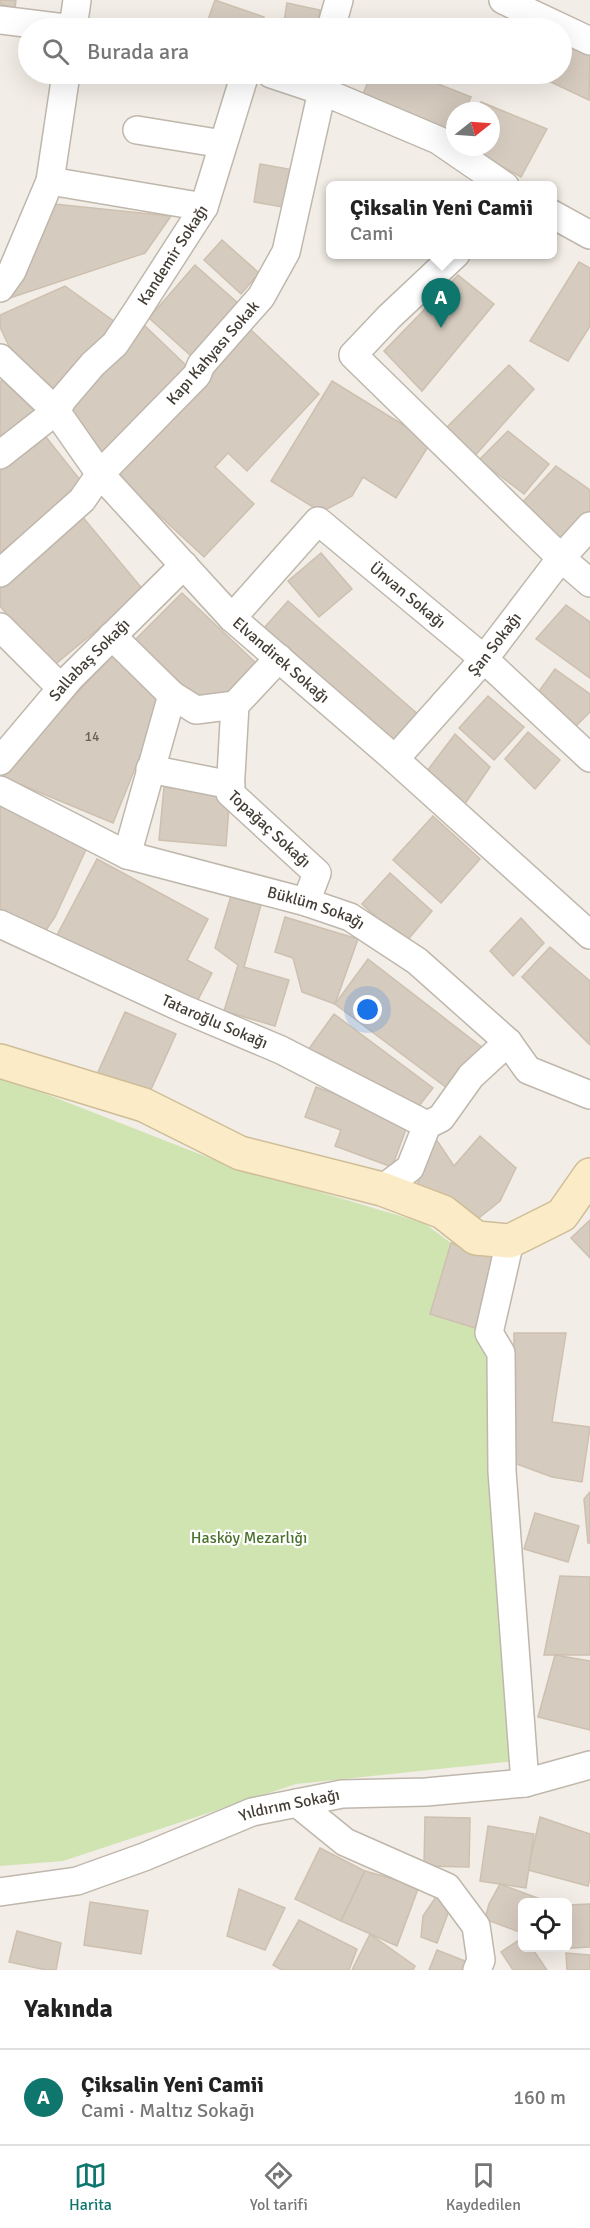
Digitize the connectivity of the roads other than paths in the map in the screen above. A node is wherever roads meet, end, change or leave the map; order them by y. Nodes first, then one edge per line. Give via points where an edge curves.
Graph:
1 (77, 0) edge
2 (339, 0) edge
3 (504, 0) edge
4 (74, 18) edge
5 (334, 18) edge
6 (548, 18) edge
7 (0, 20) edge
8 (18, 22) edge
9 (572, 28) edge
10 (588, 34) edge
11 (65, 84) edge
12 (242, 84) edge
13 (322, 84) edge
14 (326, 84) edge
15 (137, 130) dead end
16 (223, 144) junction
17 (50, 181) junction
18 (498, 181) edge
19 (204, 207) junction
20 (557, 217) edge
21 (590, 235) edge
22 (452, 259) edge
23 (0, 288) edge
24 (0, 358) edge
25 (56, 411) junction
26 (0, 456) edge
27 (100, 474) junction
28 (590, 526) edge
29 (561, 558) junction
30 (184, 565) junction
31 (0, 573) edge
32 (590, 583) edge
33 (232, 618) junction
34 (0, 627) edge
35 (112, 636) junction
36 (279, 658) junction
37 (484, 659) junction
38 (61, 688) junction
39 (172, 695) junction
40 (235, 705) junction
41 (590, 758) edge
42 (395, 759) junction
43 (0, 761) edge
44 (150, 770) junction
45 (231, 785) junction
46 (0, 790) edge
47 (127, 855) junction
48 (306, 902) junction
49 (0, 924) edge
50 (590, 935) edge
51 (508, 1042) junction
52 (3, 1061) edge
53 (590, 1095) edge
54 (427, 1125) junction
55 (589, 1181) edge
56 (382, 1189) junction
57 (510, 1241) junction
58 (590, 1765) edge
59 (525, 1784) junction
60 (297, 1803) junction
61 (0, 1892) edge
62 (477, 1970) edge

1 - 4 street
2 - 5 street
3 - 6 street
7 - 8 street
9 - 10 street
11 - 17 street
12 - 16 street, Kandemir Sokağı
13 - 27 street, Kapı Kahyası Sokak via 286,252 261,297 201,364 197,375
14 - 18 street via 438,140
15 - 16 street
16 - 19 street, Kandemir Sokağı
17 - 19 street
17 - 23 street via 12,271
19 - 25 street, Kandemir Sokağı via 115,344 93,364
20 - 21 street
22 - 29 street via 353,356
24 - 25 street, Elvandirek Sokağı
25 - 26 street, Kandemir Sokağı
25 - 27 street, Elvandirek Sokağı
27 - 30 street, Elvandirek Sokağı
27 - 31 street, Kapı Kahyası Sokak via 82,500
28 - 29 street, Şan Sokağı
29 - 32 street
29 - 37 street, Şan Sokağı
30 - 33 street, Elvandirek Sokağı
30 - 35 street, Sallabaş Sokağı
33 - 36 street, Elvandirek Sokağı
33 - 37 street, Ünvan Sokağı via 318,521
34 - 38 street
35 - 38 street, Sallabaş Sokağı
35 - 39 street
36 - 40 street
36 - 42 street, Elvandirek Sokağı
37 - 41 street, Ünvan Sokağı
37 - 42 street, Şan Sokağı
38 - 43 street, Sallabaş Sokağı
39 - 40 street via 196,710
39 - 44 street
40 - 45 street, Topağaç Sokağı
42 - 50 street, Elvandirek Sokağı
44 - 45 street
44 - 47 street
45 - 48 street, Topağaç Sokağı via 230,793 317,873
46 - 47 street, Büklüm Sokağı
47 - 48 street, Büklüm Sokağı
48 - 51 street, Büklüm Sokağı via 350,916 417,961
49 - 54 street, Tataroğlu Sokağı via 281,1050
51 - 53 street, Büklüm Sokağı via 528,1070
51 - 54 street via 471,1076 441,1118
52 - 56 street via 144,1105 240,1153
54 - 56 street via 410,1168
55 - 57 street via 562,1215
56 - 57 street via 442,1212 476,1238
57 - 59 street via 489,1333 501,1353 502,1471
58 - 59 street, Yıldırım Sokağı
59 - 60 street, Yıldırım Sokağı via 342,1794
60 - 61 street, Yıldırım Sokağı via 252,1812 77,1881
60 - 62 street via 345,1842 447,1887 476,1926 480,1960

